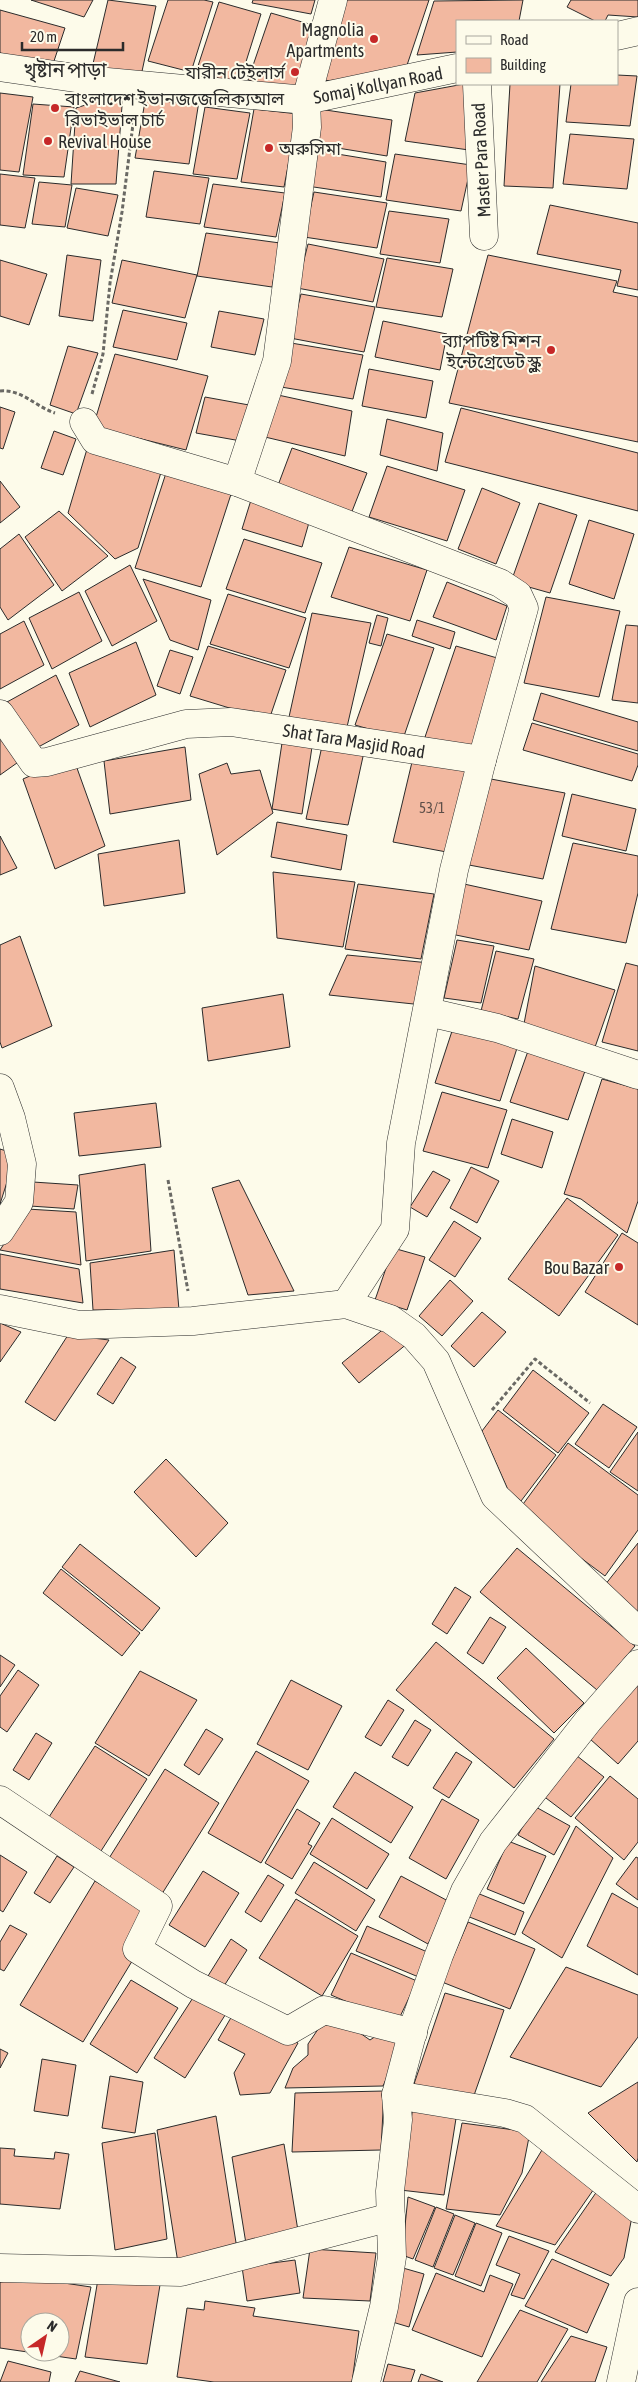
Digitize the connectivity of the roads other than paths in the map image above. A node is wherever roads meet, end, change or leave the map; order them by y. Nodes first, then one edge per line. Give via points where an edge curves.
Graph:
1 (333, 0) edge
2 (638, 31) edge
3 (618, 36) edge
4 (0, 68) edge
5 (456, 68) edge
6 (477, 85) edge
7 (306, 100) junction
8 (484, 236) dead end
9 (84, 422) road end
10 (237, 482) junction
11 (0, 714) edge
12 (482, 760) junction
13 (428, 1012) junction
14 (638, 1076) edge
15 (0, 1088) edge
16 (0, 1231) edge
17 (346, 1304) junction
18 (0, 1309) edge
19 (638, 1631) edge
20 (638, 1664) edge
21 (0, 1800) edge
22 (413, 2033) junction
23 (396, 2095) junction
24 (638, 2209) edge
25 (391, 2217) junction
26 (0, 2268) edge
27 (638, 2302) edge
28 (366, 2382) edge
29 (621, 2382) edge

1 - 7 street
2 - 3 street
4 - 7 street, Somaj Kollyan Road via 138,85
5 - 7 street, Somaj Kollyan Road
6 - 8 street, Master Para Road
7 - 10 street via 307,127 277,361
9 - 10 street via 95,440
10 - 12 street via 500,583 518,595 524,608
11 - 12 street, Shat Tara Masjid Road via 34,763 186,724 231,722
12 - 13 street via 454,870
13 - 14 street via 497,1028
13 - 17 street via 402,1143 395,1229
15 - 16 street via 22,1164 19,1202
17 - 18 street via 193,1322 80,1325
17 - 19 street via 390,1319 414,1336 436,1361 495,1496
20 - 22 street via 588,1721 493,1842 465,1891
21 - 22 street via 158,1906 137,1949 193,1984 288,2031 324,2010
22 - 23 street
23 - 24 street via 525,2119
23 - 25 street via 398,2120 390,2191
25 - 26 street via 181,2272
25 - 28 street via 392,2257 384,2308
27 - 29 street

